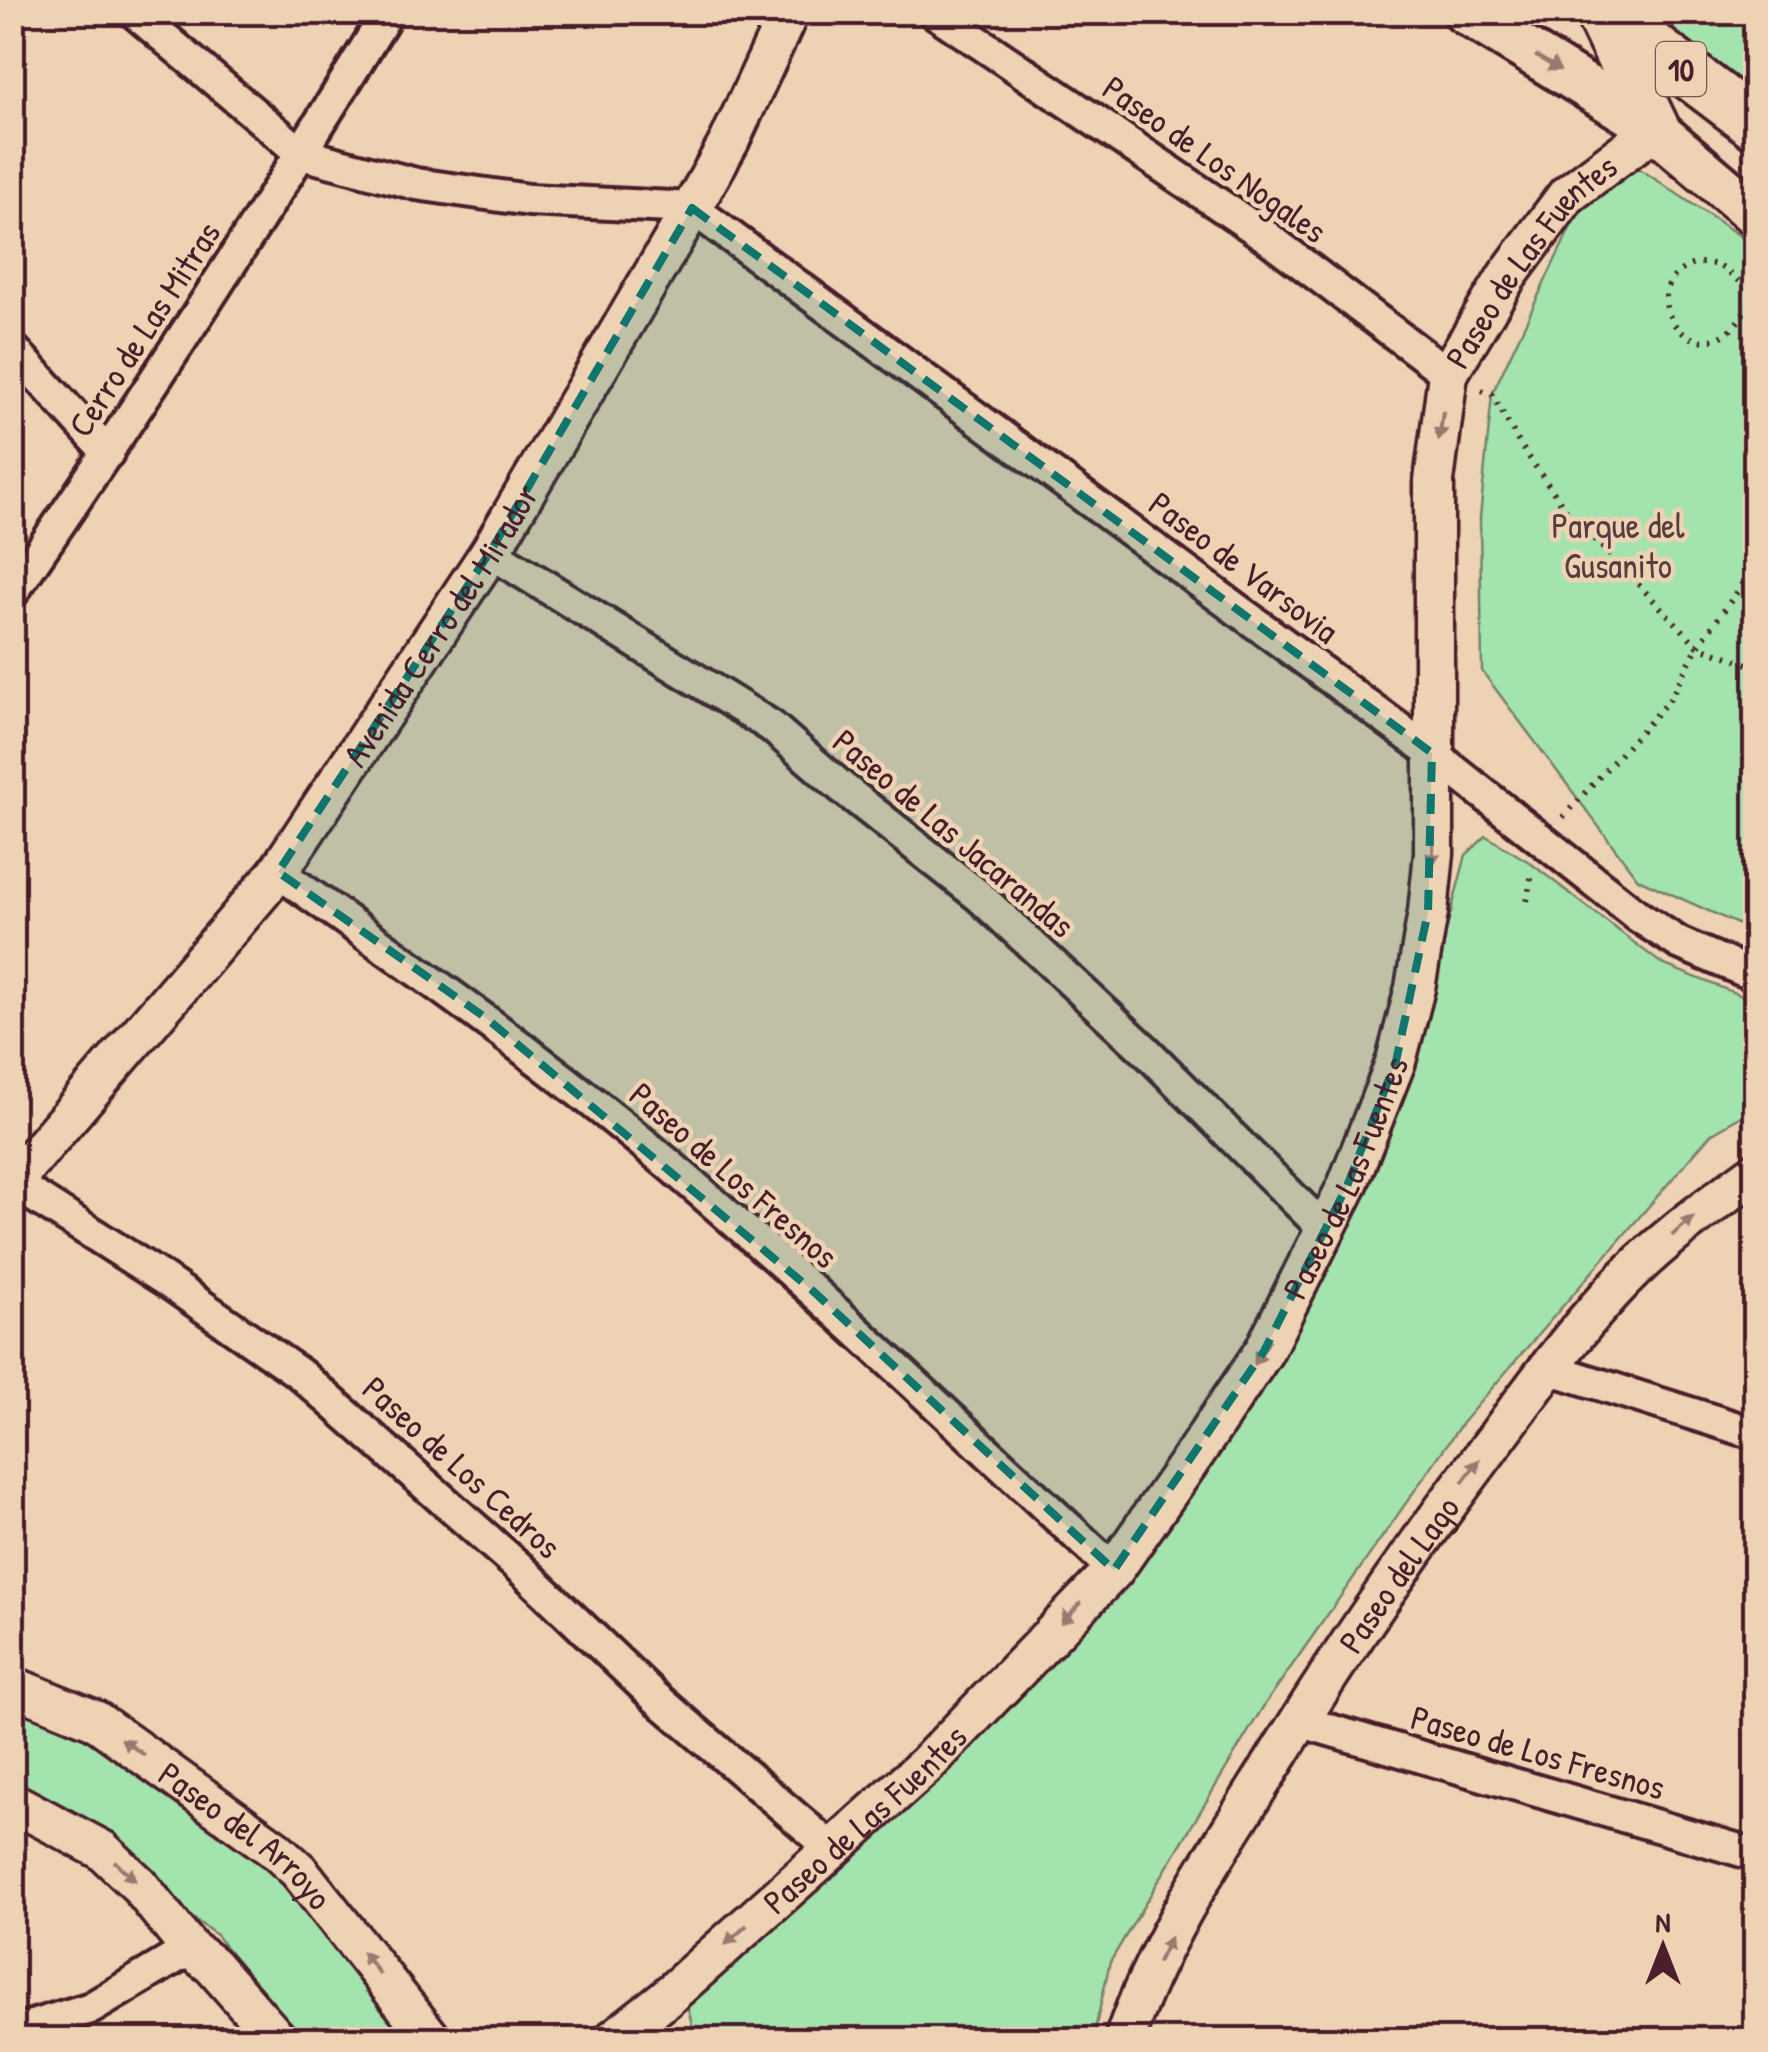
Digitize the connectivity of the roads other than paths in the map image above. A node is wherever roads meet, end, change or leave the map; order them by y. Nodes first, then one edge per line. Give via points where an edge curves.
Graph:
1 (134, 12) edge
2 (388, 12) edge
3 (790, 12) edge
4 (934, 12) edge
5 (1465, 12) edge
6 (1599, 12) edge
7 (1607, 12) edge
8 (1756, 125) edge
9 (1654, 128) junction
10 (302, 154) junction
11 (692, 208) junction
12 (1756, 215) edge
13 (12, 348) edge
14 (1448, 374) junction
15 (108, 452) junction
16 (490, 552) junction
17 (12, 593) edge
18 (1432, 753) junction
19 (278, 872) junction
20 (1756, 976) edge
21 (1756, 1172) edge
22 (13, 1182) edge
23 (1324, 1229) junction
24 (1548, 1368) junction
25 (1756, 1434) edge
26 (1114, 1570) junction
27 (12, 1686) edge
28 (1299, 1721) junction
29 (12, 1802) edge
30 (831, 1848) junction
31 (1756, 1855) edge
32 (190, 1948) junction
33 (665, 1999) junction
34 (12, 2032) edge
35 (278, 2040) edge
36 (432, 2040) edge
37 (613, 2040) edge
38 (668, 2040) edge
39 (1124, 2040) edge

1 - 10 street
2 - 10 street, Cerro de Las Mitras
3 - 11 street, Avenida Cerro del Mirador
4 - 14 street, Paseo de Los Nogales via 1267,237
5 -> 9 main road
6 - 9 highway
7 - 8 highway, 10
9 - 12 main road
9 - 14 street, Paseo de Las Fuentes via 1567,195
10 - 11 street via 416,184 492,195
10 - 15 street, Cerro de Las Mitras
11 - 16 street, Avenida Cerro del Mirador
11 - 18 street, Paseo de Varsovia
13 - 15 street
14 -> 18 street, Paseo de Las Fuentes via 1434,481
15 - 17 street, Cerro de Las Mitras
16 - 19 street, Avenida Cerro del Mirador
16 - 23 street, Paseo de Las Jacarandas via 771,726 980,896
18 - 20 street, Paseo de Varsovia via 1639,917 1679,943
18 -> 23 street, Paseo de Las Fuentes via 1434,853 1415,988 1396,1061
19 - 22 street, Avenida Cerro del Mirador
19 - 26 street, Paseo de Los Fresnos via 486,1018 664,1161
24 -> 21 street, Paseo del Lago via 1612,1291 1688,1221
22 - 30 street, Paseo de Los Cedros via 300,1374
23 -> 26 street, Paseo de Las Fuentes via 1264,1351
24 - 25 street
28 -> 24 street, Paseo del Lago via 1420,1540
26 -> 30 street, Paseo de Las Fuentes via 926,1765
36 -> 27 street, Paseo del Arroyo via 276,1850 95,1720
28 - 31 street, Paseo de Los Fresnos
39 -> 28 street, Paseo del Lago via 1191,1895
29 -> 32 street via 102,1850
30 -> 33 street, Paseo de Las Fuentes
32 - 34 street via 91,2008
32 - 35 street
33 - 37 street, Paseo de Las Fuentes
33 - 38 street

